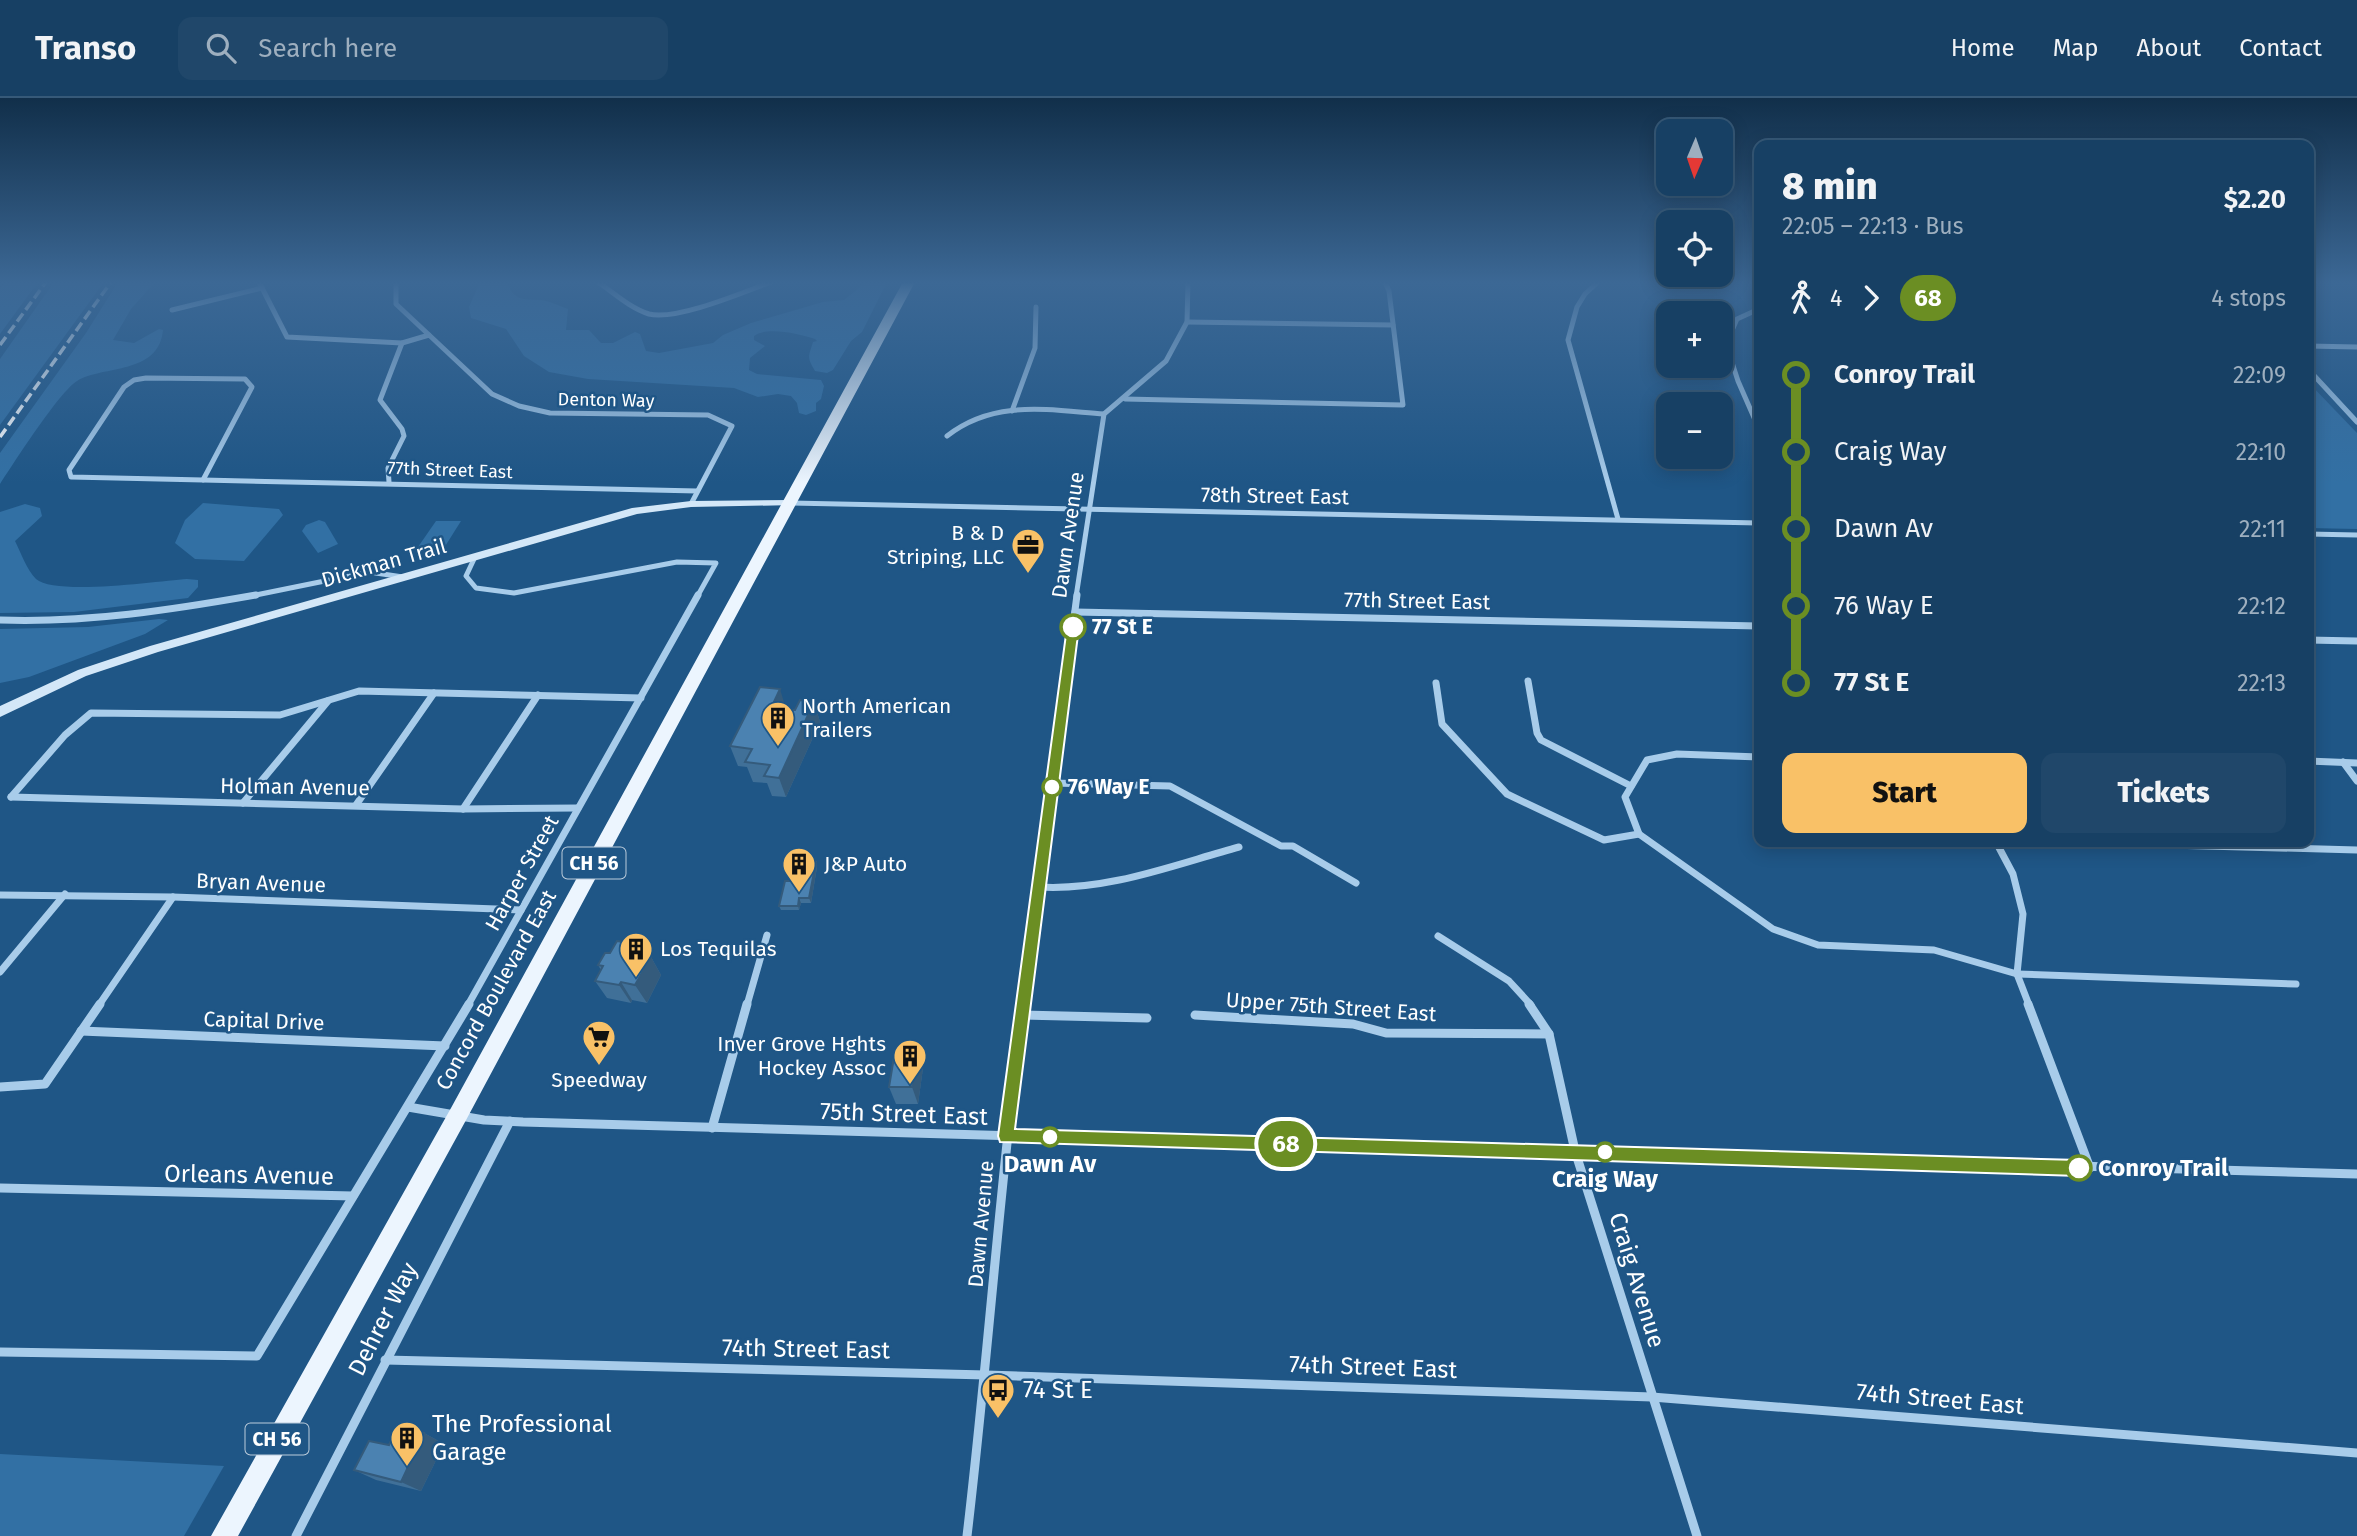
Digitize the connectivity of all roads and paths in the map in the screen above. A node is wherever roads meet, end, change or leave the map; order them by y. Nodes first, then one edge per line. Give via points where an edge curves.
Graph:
1 (400, 349) edge
2 (444, 349) edge
3 (873, 349) edge
4 (1035, 349) edge
5 (1172, 349) edge
6 (1396, 349) edge
7 (1571, 349) edge
8 (1728, 349) edge
9 (2314, 375) edge
10 (1124, 399) junction
11 (1012, 411) junction
12 (1104, 414) junction
13 (1754, 418) edge
14 (2357, 422) edge
15 (947, 436) dead end
16 (203, 480) junction
17 (389, 482) junction
18 (697, 491) junction
19 (790, 503) junction
20 (691, 505) junction
21 (1088, 508) junction
22 (1618, 519) junction
23 (1754, 523) edge
24 (2314, 534) edge
25 (2357, 535) edge
26 (475, 557) junction
27 (403, 577) junction
28 (1075, 611) junction
29 (0, 620) edge
30 (1754, 626) edge
31 (2314, 639) edge
32 (2357, 641) edge
33 (1528, 681) dead end
34 (1436, 683) dead end
35 (434, 693) junction
36 (538, 695) junction
37 (330, 698) junction
38 (641, 698) junction
39 (0, 712) edge
40 (1754, 757) edge
41 (2314, 761) edge
42 (2343, 762) junction
43 (2357, 763) edge
44 (2357, 781) edge
45 (1052, 783) junction
46 (1632, 786) junction
47 (243, 803) junction
48 (356, 805) junction
49 (463, 808) junction
50 (578, 808) junction
51 (1639, 834) junction
52 (1239, 847) dead end
53 (1999, 847) edge
54 (2299, 847) edge
55 (2357, 850) edge
56 (1356, 883) dead end
57 (1039, 887) junction
58 (65, 894) junction
59 (0, 895) edge
60 (173, 897) junction
61 (522, 910) junction
62 (767, 935) dead end
63 (1438, 936) dead end
64 (0, 972) edge
65 (2017, 974) junction
66 (2296, 984) dead end
67 (1022, 1015) junction
68 (1195, 1015) dead end
69 (1147, 1018) dead end
70 (81, 1031) junction
71 (1549, 1034) junction
72 (445, 1046) junction
73 (0, 1087) edge
74 (408, 1107) junction
75 (457, 1115) junction
76 (510, 1121) junction
77 (712, 1128) junction
78 (1006, 1136) junction
79 (1575, 1151) junction
80 (2090, 1168) junction
81 (2357, 1174) edge
82 (0, 1188) edge
83 (353, 1196) junction
84 (0, 1352) edge
85 (385, 1360) junction
86 (986, 1375) junction
87 (1652, 1397) junction
88 (2357, 1453) edge
89 (223, 1536) edge
90 (296, 1536) edge
91 (967, 1536) edge
92 (1697, 1536) edge

1 - 17 street via 380,400 404,436 388,468
2 - 18 street, Denton Way via 492,394 519,406 550,413 708,415 732,426
3 - 19 main road, Concord Boulevard East / CH 56
4 - 11 street
5 - 10 street
6 - 10 street via 1403,405
7 - 22 street
8 - 13 street
9 - 14 street
10 - 12 street
11 - 12 street
11 - 15 street via 971,418
12 - 21 street, Dawn Avenue
16 - 16 street, 77th Street East via 83,479 71,477 69,470 124,387 135,380 245,379 252,387
16 - 17 street, 77th Street East
17 - 18 street, 77th Street East
18 - 20 street
19 - 20 street, Dickman Trail
19 - 21 street, 78th Street East
19 - 75 main road, Concord Boulevard East / CH 56
20 - 26 street, Dickman Trail via 636,511
21 - 22 street, 78th Street East
21 - 28 street, Dawn Avenue
22 - 23 street, 78th Street East
24 - 25 street
26 - 27 street, Dickman Trail
26 - 38 street, Harper Street via 466,576 476,588 514,593 677,562 716,563
27 - 29 street via 369,572 153,613 55,622
27 - 39 street, Dickman Trail via 103,666
28 - 30 street, 77th Street East
28 - 45 street, Dawn Avenue
31 - 32 street
33 - 46 street via 1541,740
34 - 51 street via 1442,723 1507,794 1604,840
35 - 36 street
35 - 37 street via 359,691
35 - 48 street
36 - 38 street
36 - 49 street
37 - 47 street
37 - 47 street, Holman Avenue via 307,710 280,715 91,713 65,735 11,797
38 - 50 street, Harper Street
40 - 46 street via 1677,754 1647,760
41 - 42 street
42 - 43 street
42 - 44 street
45 - 56 street via 1170,786 1281,846 1293,846
45 - 57 street, Dawn Avenue
46 - 51 street via 1625,797
47 - 48 street, Holman Avenue
48 - 49 street, Holman Avenue
49 - 50 street, Holman Avenue
50 - 61 street, Harper Street
51 - 65 street via 1781,932 1818,945 1934,950
52 - 57 street via 1101,884 1063,891
53 - 65 street via 2013,874 2023,914
54 - 55 street
57 - 67 street, Dawn Avenue
58 - 59 street, Bryan Avenue
58 - 60 street, Bryan Avenue
58 - 64 street
60 - 61 street, Bryan Avenue
60 - 70 street
61 - 72 street, Harper Street
62 - 77 street
63 - 71 street via 1509,981
65 - 66 street
65 - 80 street
67 - 69 street
67 - 78 street, Dawn Avenue
68 - 71 street, Upper 75th Street East via 1353,1024 1386,1033
70 - 72 street, Capital Drive
70 - 73 street via 45,1084
71 - 79 street, Craig Avenue
72 - 74 street, Harper Street
74 - 75 street, 75th Street East
74 - 83 street, Harper Street
75 - 76 street, 75th Street East
75 - 89 main road, Concord Boulevard East / CH 56
76 - 77 street, 75th Street East
76 - 85 street, Dehrer Way
77 - 78 street, 75th Street East
78 - 79 street, 75th Street East
78 - 86 street, Dawn Avenue
79 - 80 street, 75th Street East
79 - 87 street, Craig Avenue
80 - 81 street, 75th Street East
82 - 83 street, Orleans Avenue
83 - 84 street, Orleans Avenue via 257,1356
85 - 86 street, 74th Street East
85 - 90 street, Dehrer Way
86 - 87 street, 74th Street East
86 - 91 street, Dawn Avenue
87 - 88 street, 74th Street East
87 - 92 street, Craig Avenue

